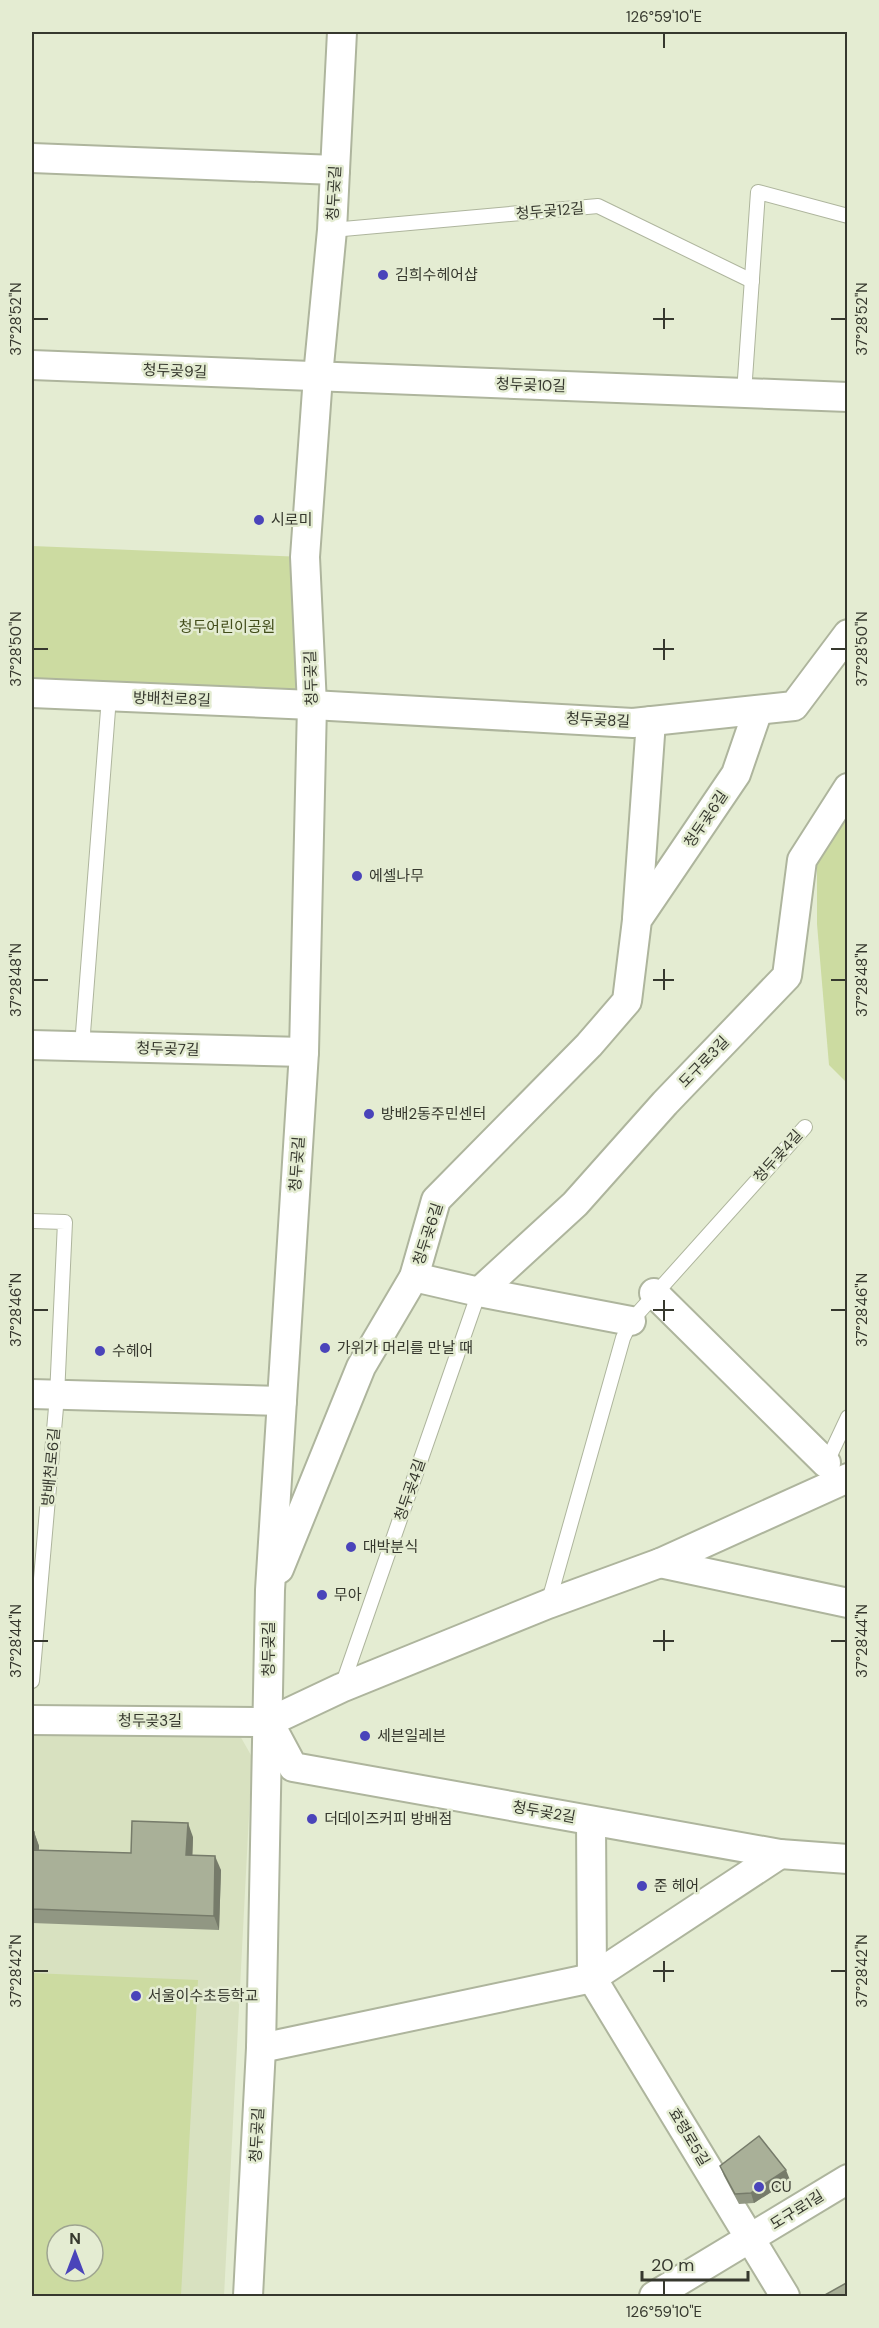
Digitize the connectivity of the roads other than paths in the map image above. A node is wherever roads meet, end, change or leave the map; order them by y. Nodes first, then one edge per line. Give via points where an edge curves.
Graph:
1 (342, 32) edge
2 (32, 158) edge
3 (335, 170) junction
4 (848, 216) edge
5 (332, 230) junction
6 (752, 281) junction
7 (32, 365) edge
8 (318, 376) junction
9 (744, 393) junction
10 (848, 397) edge
11 (848, 634) edge
12 (32, 693) edge
13 (109, 696) junction
14 (312, 705) junction
15 (758, 710) junction
16 (651, 721) junction
17 (848, 788) edge
18 (637, 920) junction
19 (32, 1045) edge
20 (82, 1046) junction
21 (304, 1052) junction
22 (805, 1127) dead end
23 (32, 1221) edge
24 (414, 1277) junction
25 (479, 1292) junction
26 (654, 1293) junction
27 (631, 1321) junction
28 (44, 1395) edge
29 (282, 1401) junction
30 (848, 1417) edge
31 (837, 1470) edge
32 (660, 1563) junction
33 (270, 1590) junction
34 (848, 1603) edge
35 (548, 1604) junction
36 (32, 1681) edge
37 (341, 1688) junction
38 (32, 1720) edge
39 (269, 1722) junction
40 (591, 1821) junction
41 (780, 1854) junction
42 (848, 1859) edge
43 (592, 1978) junction
44 (261, 2048) junction
45 (848, 2179) edge
46 (751, 2240) junction
47 (248, 2296) edge
48 (654, 2296) edge
49 (785, 2296) edge

1 - 3 street, 청두곶길
2 - 3 street
3 - 5 street, 청두곶길
4 - 6 lane via 758,192
5 - 6 lane, 청두곶12길 via 598,206
5 - 8 street, 청두곶길
6 - 9 lane
7 - 8 street, 청두곶9길
8 - 9 street, 청두곶10길
8 - 14 street, 청두곶길 via 305,557
9 - 10 street, 청두곶10길
11 - 15 street, 청두곶8길 via 794,706
12 - 13 street, 방배천로8길
13 - 14 street, 방배천로8길
13 - 20 lane
14 - 16 street, 청두곶8길
14 - 21 street, 청두곶길
15 - 16 street, 청두곶8길
15 - 18 street, 청두곶6길 via 736,774
16 - 18 street, 청두곶6길
17 - 25 street, 도구로3길 via 802,860 787,976 575,1204
18 - 24 street, 청두곶6길 via 627,1001 589,1045 436,1200
19 - 20 street, 청두곶7길
20 - 21 street, 청두곶7길
21 - 29 street, 청두곶길
22 - 26 lane, 청두곶4길
23 - 28 lane, 방배천로6길 via 64,1222
24 - 25 street
24 - 33 street, 청두곶6길 via 361,1367
25 - 27 street
25 - 37 lane, 청두곶4길
26 - 27 lane, 청두곶4길
26 - 31 street
27 - 35 lane, 청두곶4길
28 - 29 street
28 - 36 lane, 방배천로6길
29 - 33 street, 청두곶길
30 - 31 lane
31 - 32 street via 818,1491
32 - 34 street
32 - 35 street
33 - 39 street, 청두곶길
35 - 37 street
37 - 39 street
38 - 39 street, 청두곶3길
39 - 40 street, 청두곶2길 via 292,1767
39 - 44 street, 청두곶길
40 - 41 street, 청두곶2길
40 - 43 street
41 - 42 street, 청두곶2길
41 - 43 street
43 - 44 street
43 - 46 street, 효령로5길
44 - 47 street, 청두곶길
45 - 46 street, 도구로1길
46 - 48 street, 도구로1길
46 - 49 street, 효령로5길

